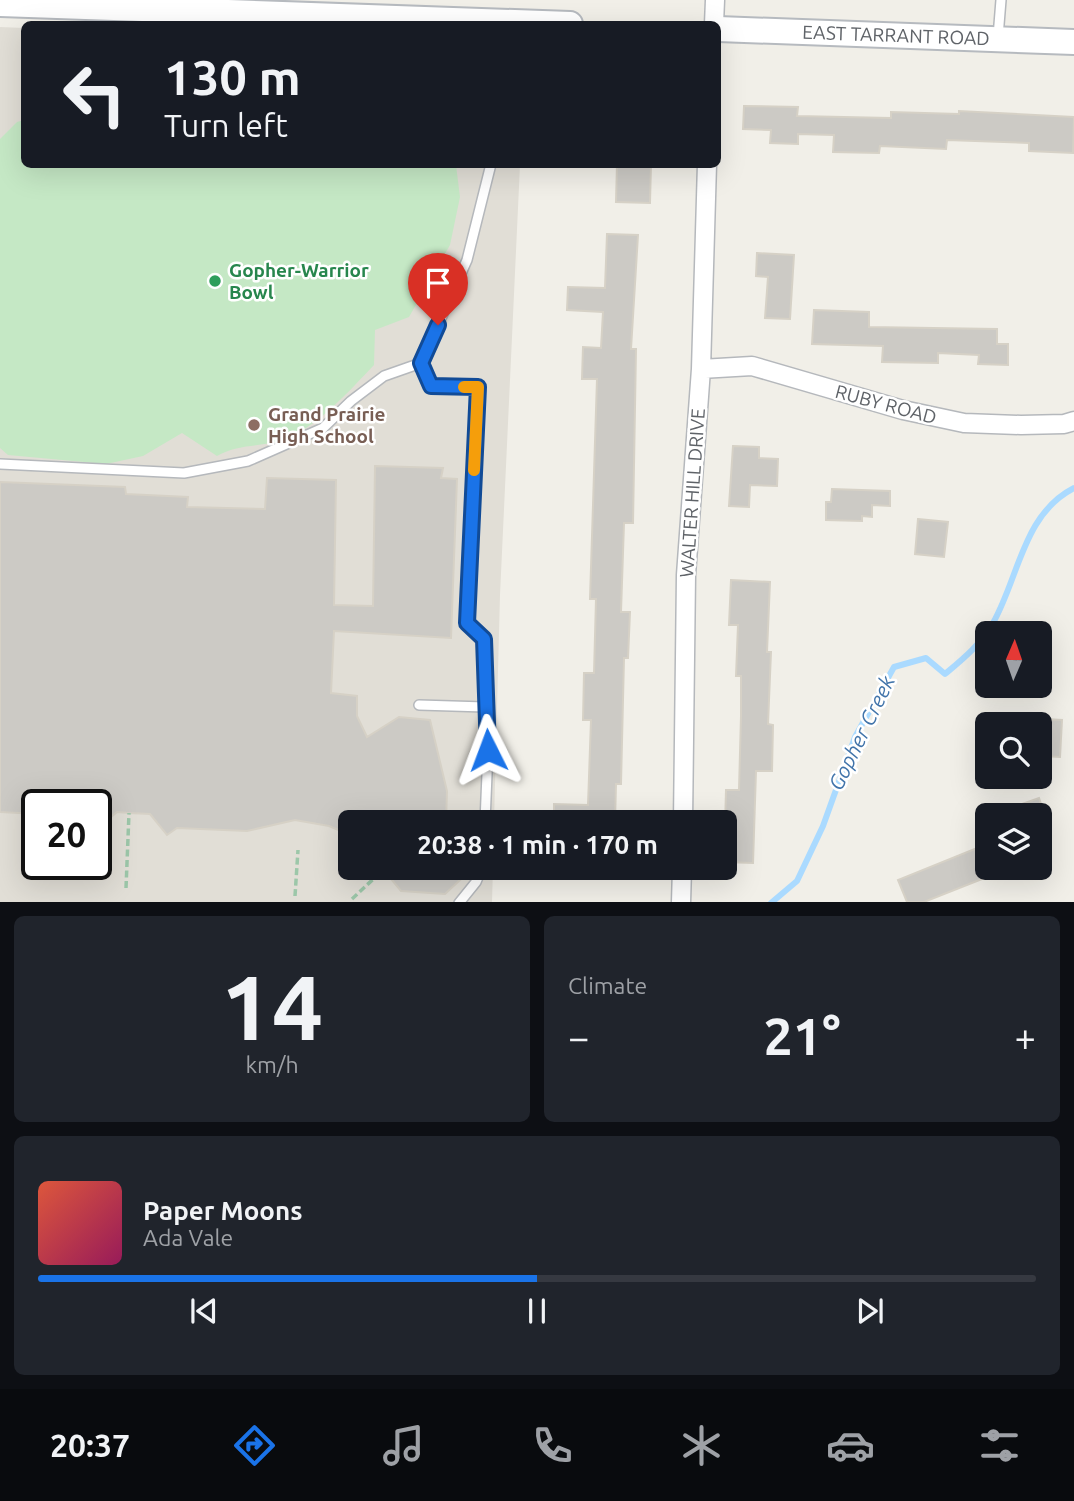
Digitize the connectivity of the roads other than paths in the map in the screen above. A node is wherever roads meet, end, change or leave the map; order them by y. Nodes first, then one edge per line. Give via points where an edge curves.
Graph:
1 (715, 0) edge
2 (1001, 0) edge
3 (0, 4) edge
4 (447, 21) edge
5 (714, 21) edge
6 (721, 29) edge
7 (998, 39) junction
8 (1074, 42) edge
9 (490, 168) edge
10 (707, 168) edge
11 (421, 363) junction
12 (701, 369) junction
13 (1074, 421) edge
14 (0, 464) edge
15 (419, 705) dead end
16 (485, 707) junction
17 (486, 810) edge
18 (683, 810) edge
19 (477, 880) edge
20 (682, 880) edge
21 (459, 902) edge
22 (681, 902) edge

1 - 5 street
2 - 7 lane
3 - 4 street
6 - 7 street, EAST TARRANT ROAD
7 - 8 street, EAST TARRANT ROAD
9 - 11 lane via 467,260
10 - 12 street, WALTER HILL DRIVE
11 - 14 lane via 384,376 323,428 248,461 184,473
11 - 16 lane via 431,386 478,387 467,623 484,639
12 - 13 street, RUBY ROAD via 752,366 964,424
12 - 18 street, WALTER HILL DRIVE via 686,575
15 - 16 lane
16 - 17 lane
19 - 21 lane
20 - 22 street

